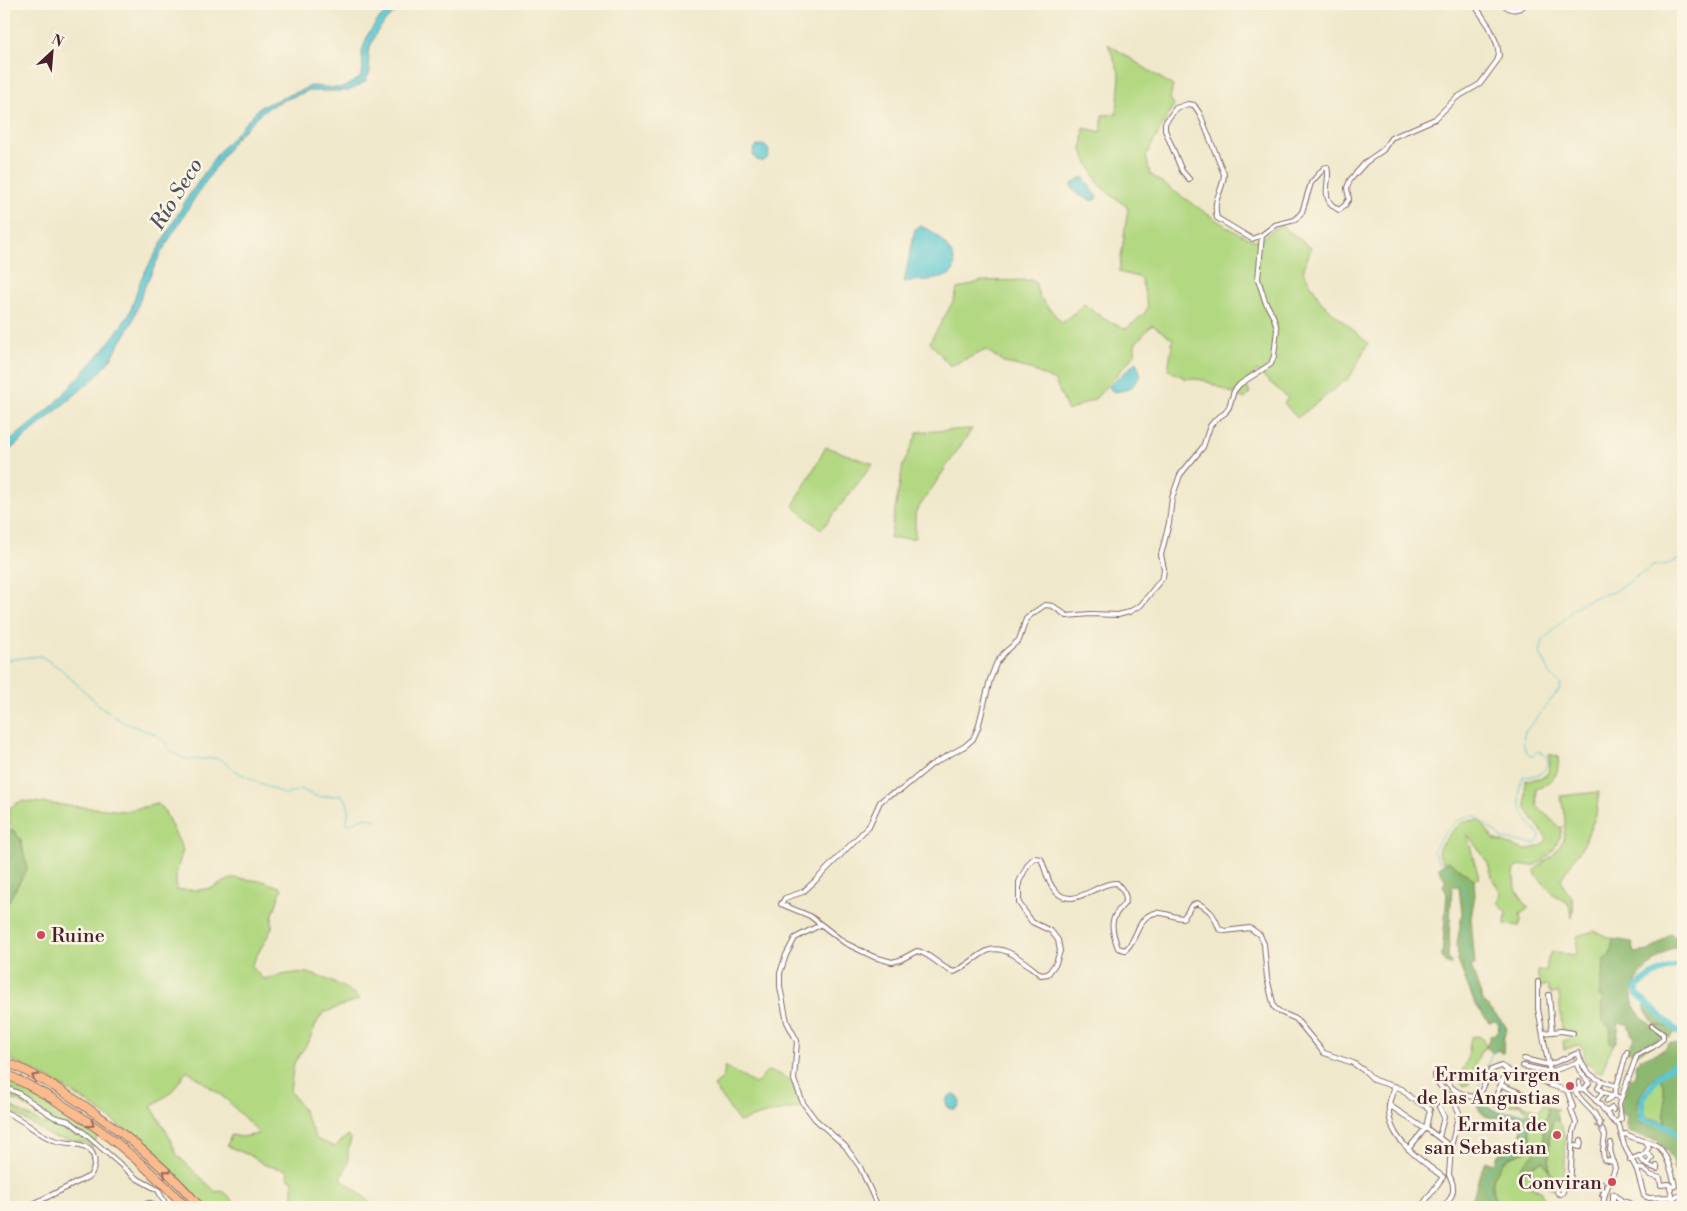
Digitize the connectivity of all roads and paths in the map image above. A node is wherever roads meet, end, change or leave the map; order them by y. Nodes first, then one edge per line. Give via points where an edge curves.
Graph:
1 (1477, 4) edge
2 (1503, 4) edge
3 (1526, 4) edge
4 (1189, 179) dead end
5 (1262, 235) junction
6 (820, 925) junction
7 (1538, 982) dead end
8 (1549, 995) dead end
9 (1652, 1026) dead end
10 (1542, 1032) junction
11 (1552, 1032) junction
12 (1573, 1033) dead end
13 (1627, 1052) dead end
14 (1524, 1058) dead end
15 (4, 1061) edge
16 (1578, 1062) junction
17 (1549, 1065) junction
18 (1523, 1066) dead end
19 (1507, 1070) junction
20 (1550, 1072) junction
21 (4, 1073) edge
22 (1578, 1082) dead end
23 (1602, 1082) junction
24 (1500, 1085) junction
25 (1550, 1085) dead end
26 (1395, 1086) junction
27 (1617, 1086) junction
28 (4, 1087) edge
29 (1574, 1088) junction
30 (1582, 1089) junction
31 (1567, 1090) junction
32 (1603, 1092) junction
33 (1613, 1095) junction
34 (1496, 1096) dead end
35 (1620, 1098) junction
36 (1580, 1099) junction
37 (1596, 1101) junction
38 (1607, 1101) dead end
39 (1543, 1102) dead end
40 (1571, 1102) junction
41 (1389, 1105) junction
42 (1439, 1107) dead end
43 (1613, 1110) dead end
44 (4, 1112) edge
45 (1606, 1112) junction
46 (1616, 1122) junction
47 (1426, 1129) junction
48 (1622, 1135) junction
49 (1439, 1137) junction
50 (1580, 1140) dead end
51 (1645, 1142) junction
52 (1611, 1143) dead end
53 (1576, 1146) dead end
54 (1450, 1147) junction
55 (1408, 1149) junction
56 (1646, 1152) junction
57 (1640, 1158) junction
58 (1652, 1158) junction
59 (1630, 1160) junction
60 (1658, 1160) dead end
61 (1614, 1162) junction
62 (1648, 1166) junction
63 (1657, 1166) dead end
64 (1636, 1168) junction
65 (1646, 1172) junction
66 (1449, 1176) junction
67 (1443, 1177) junction
68 (1667, 1177) dead end
69 (1602, 1183) dead end
70 (1671, 1186) junction
71 (1562, 1189) dead end
72 (1614, 1193) junction
73 (1604, 1194) junction
74 (1683, 1197) edge
75 (1672, 1198) junction
76 (148, 1203) junction
77 (1445, 1205) dead end
78 (27, 1207) edge
79 (137, 1207) edge
80 (143, 1207) edge
81 (156, 1207) edge
82 (167, 1207) edge
83 (186, 1207) edge
84 (200, 1207) edge
85 (878, 1207) edge
86 (1421, 1207) edge
87 (1602, 1207) edge
88 (1612, 1207) edge
89 (1634, 1207) edge

1 - 5 street via 1497,44 1499,55 1480,84 1456,98 1435,119 1391,138 1384,150 1366,162 1350,180 1349,199 1339,210 1333,207 1328,197 1325,188 1329,171 1328,167 1324,168 1311,183 1302,212 1295,220 1275,226
2 - 3 street via 1519,10
4 - 5 street via 1182,172 1165,130 1165,123 1176,108 1188,104 1194,105 1200,114 1224,174 1224,184 1214,208 1216,218 1252,239
5 - 6 street via 1258,279 1278,329 1274,356 1271,364 1234,391 1229,407 1210,426 1203,447 1180,475 1161,555 1163,577 1141,605 1129,612 1067,616 1053,606 1045,606 1026,620 1019,640 996,664 973,739 880,802 869,826 803,892 785,898 781,904 810,916
6 - 26 street via 845,943 892,962 917,951 926,953 946,970 954,972 987,951 997,949 1015,956 1041,975 1048,974 1060,951 1058,940 1051,931 1032,922 1019,903 1018,893 1019,882 1028,864 1034,858 1041,859 1052,888 1062,896 1074,898 1110,883 1117,884 1126,893 1126,900 1113,919 1114,940 1118,948 1125,950 1130,946 1146,917 1155,913 1183,918 1191,906 1198,903 1216,918 1219,929 1250,928 1260,935 1264,944 1274,1008 1296,1019 1324,1053 1353,1063 1374,1080
6 - 85 street via 796,938 780,973 787,1022 797,1041 794,1080 809,1111 845,1146 860,1166
7 - 10 street
8 - 11 street
9 - 35 street via 1663,1034 1663,1039 1637,1055
10 - 11 street
10 - 17 street
11 - 12 street
13 - 27 street
14 - 17 street
84 -> 15 highway via 170,1176 103,1120 77,1101
16 - 17 street via 1578,1053
16 - 20 street
16 - 23 street
16 - 30 street via 1589,1083
17 - 20 street
18 - 20 street
19 - 20 street via 1548,1083
19 - 24 street
19 - 54 street via 1501,1066 1491,1070 1481,1092 1474,1097 1448,1085 1444,1074 1435,1076 1459,1112
21 -> 83 highway via 90,1123 163,1182
22 - 30 street
23 - 27 street
23 - 32 street via 1598,1088
24 - 34 street
24 - 39 street
25 - 31 street
26 - 41 street
26 - 47 street via 1430,1109
27 - 33 street
28 - 82 street via 54,1117 69,1121 136,1178 158,1190
29 - 30 street
29 - 31 street
29 - 36 street
30 - 37 street
31 - 40 street
32 - 33 street
32 - 37 street
33 - 35 street
33 - 38 street
35 - 46 street via 1621,1119
36 - 40 street
36 -> 61 street via 1594,1114 1605,1135 1604,1160
37 - 45 street
40 - 71 street via 1576,1123 1570,1188
41 - 47 street
41 - 55 street via 1394,1130
42 - 49 street via 1444,1117
43 - 45 street
44 - 78 street via 52,1140 84,1146 94,1160 90,1176
45 - 46 street
46 - 48 street
47 - 49 street
47 - 55 street
48 - 51 street
48 - 59 street
49 - 54 street
50 - 53 street via 1580,1147
51 - 56 street via 1649,1147
51 - 70 street via 1662,1149 1672,1168
52 - 61 street
54 - 66 street
55 - 67 street
56 - 57 street
56 - 58 street
57 - 59 street
57 - 62 street
58 - 60 street
58 - 62 street
59 - 64 street
61 - 73 street via 1614,1172
62 - 63 street
62 - 65 street
64 - 65 street
64 - 75 street via 1644,1196
65 - 70 street via 1660,1178 1661,1185
66 - 67 street
66 - 77 street via 1454,1189
67 - 86 street
68 - 70 street
69 - 73 street
70 - 75 street
72 - 73 street
72 - 88 street
72 - 89 street
73 - 87 street
74 - 75 street
76 - 79 street
76 - 80 street
76 - 81 street

